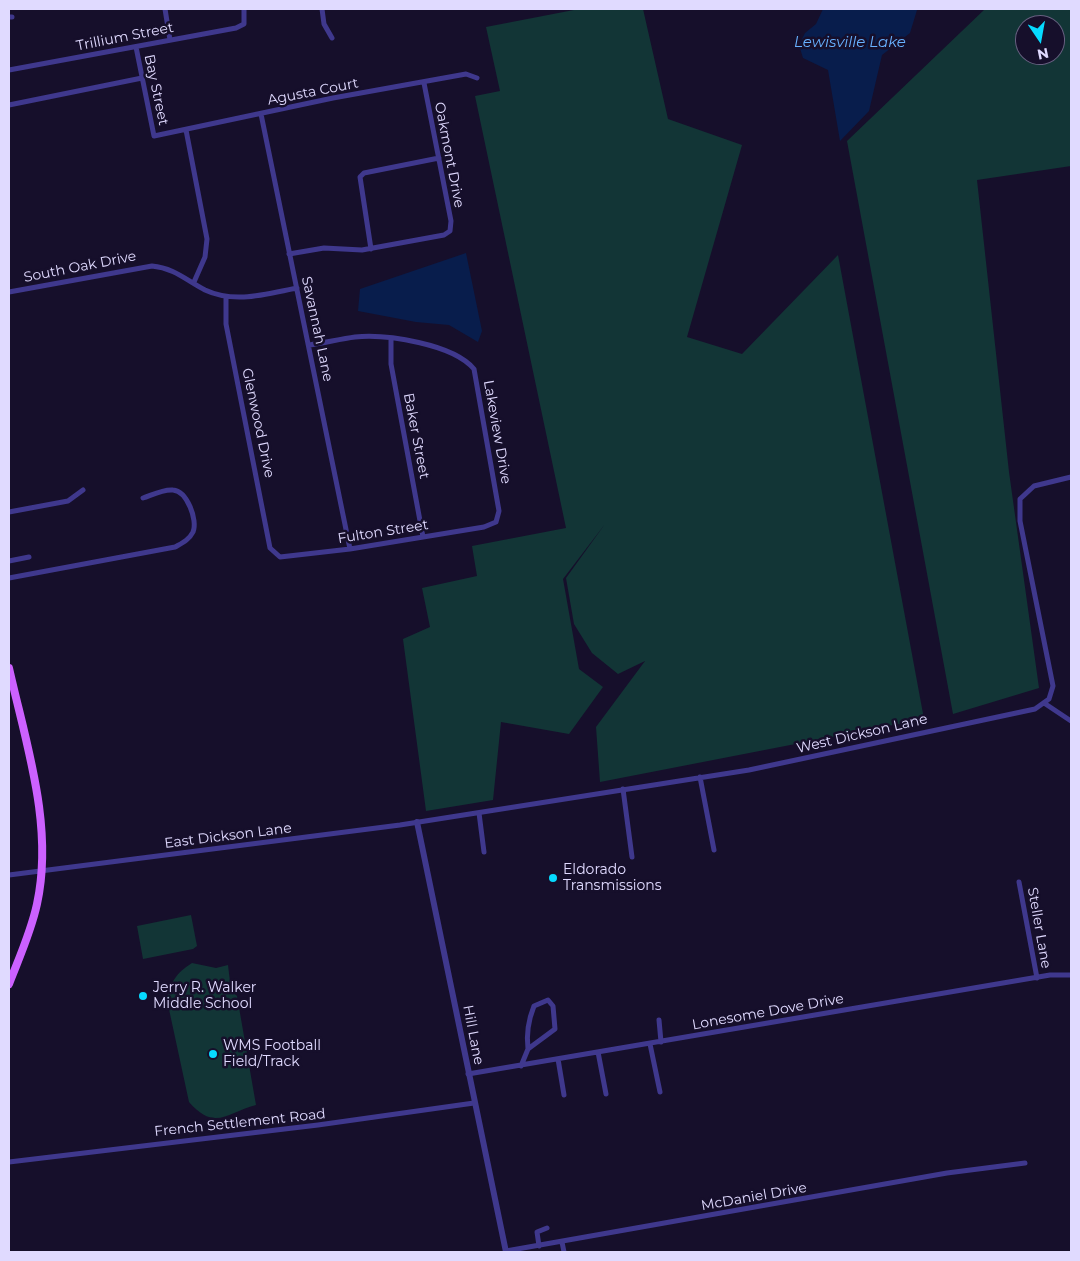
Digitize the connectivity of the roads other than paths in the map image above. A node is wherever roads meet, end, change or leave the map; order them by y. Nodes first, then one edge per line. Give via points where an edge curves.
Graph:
1 (165, 9) edge
2 (244, 9) edge
3 (322, 9) edge
4 (332, 38) dead end
5 (170, 40) junction
6 (136, 48) junction
7 (9, 70) edge
8 (142, 78) junction
9 (477, 78) dead end
10 (424, 83) junction
11 (9, 105) edge
12 (261, 114) junction
13 (186, 130) junction
14 (154, 136) joint
15 (439, 158) junction
16 (371, 249) junction
17 (289, 254) junction
18 (194, 282) junction
19 (297, 288) junction
20 (9, 292) edge
21 (226, 297) junction
22 (391, 339) junction
23 (309, 345) junction
24 (1071, 477) edge
25 (83, 490) dead end
26 (143, 498) dead end
27 (9, 512) edge
28 (496, 522) joint
29 (423, 537) junction
30 (350, 549) junction
31 (274, 553) joint
32 (29, 557) dead end
33 (9, 561) edge
34 (9, 578) edge
35 (9, 668) edge
36 (1044, 704) junction
37 (1071, 721) edge
38 (700, 777) junction
39 (623, 789) junction
40 (479, 813) junction
41 (417, 822) junction
42 (714, 850) dead end
43 (484, 852) dead end
44 (632, 856) dead end
45 (42, 870) junction
46 (9, 875) edge
47 (1019, 882) dead end
48 (1071, 975) edge
49 (1037, 978) junction
50 (9, 984) edge
51 (659, 1020) dead end
52 (661, 1042) junction
53 (650, 1044) junction
54 (528, 1049) junction
55 (598, 1052) junction
56 (558, 1059) junction
57 (521, 1066) junction
58 (468, 1074) junction
59 (660, 1092) dead end
60 (606, 1094) dead end
61 (564, 1095) dead end
62 (474, 1103) junction
63 (9, 1162) edge
64 (1025, 1163) dead end
65 (547, 1228) dead end
66 (562, 1242) junction
67 (539, 1246) junction
68 (506, 1252) edge
69 (564, 1252) edge

1 - 5 street
2 - 5 street, Trillium Street via 244,24 236,28
3 - 4 street via 324,24
5 - 6 street, Trillium Street
6 - 7 street, Trillium Street
6 - 8 street, Bay Street
8 - 11 street
8 - 14 street, Bay Street
9 - 10 street, Agusta Court via 466,74
10 - 12 street, Agusta Court
10 - 15 street, Oakmont Drive
12 - 13 street, Agusta Court
12 - 17 street, Savannah Lane
13 - 14 street, Agusta Court
13 - 18 street via 207,239 205,257
15 - 16 street via 364,173 360,177
15 - 16 street, Oakmont Drive via 450,231 444,235
16 - 17 street via 324,248
17 - 19 street, Savannah Lane
18 - 20 street, South Oak Drive via 167,267 133,267
18 - 21 street, South Oak Drive via 205,290
19 - 21 street, South Oak Drive via 245,298
19 - 23 street, Savannah Lane
21 - 31 street, Glenwood Drive via 226,324 270,548
22 - 23 street, Lakeview Drive via 355,337
22 - 28 street, Lakeview Drive via 442,348 467,361 474,369 499,511
22 - 29 street, Baker Street via 391,364
23 - 30 street, Savannah Lane
24 - 36 street via 1034,486 1020,499 1022,534 1052,674 1053,692
25 - 27 street via 68,501
26 - 34 street via 165,490 182,494 194,521 194,531 187,541 175,547
28 - 29 street, Fulton Street
29 - 30 street, Fulton Street
30 - 31 street, Fulton Street via 280,557
32 - 33 street
35 - 45 main road via 40,812
36 - 37 street
36 - 38 street, West Dickson Lane via 1017,714 953,725 825,755
38 - 39 street, West Dickson Lane
38 - 42 street
39 - 40 street, West Dickson Lane
39 - 44 street
40 - 41 street, West Dickson Lane
40 - 43 street
41 - 45 street, East Dickson Lane
41 - 58 street, Hill Lane
45 - 46 street, East Dickson Lane
45 - 50 main road via 30,930
47 - 49 street, Steller Lane
48 - 49 street, Lonesome Dove Drive
49 - 52 street, Lonesome Dove Drive
51 - 52 street
52 - 53 street, Lonesome Dove Drive
53 - 55 street, Lonesome Dove Drive
53 - 59 street
54 - 54 street via 527,1027 534,1006 540,1002 551,1002 555,1029
54 - 57 street
55 - 56 street, Lonesome Dove Drive
55 - 60 street
56 - 57 street, Lonesome Dove Drive
56 - 61 street
57 - 58 street, Lonesome Dove Drive
58 - 62 street, Hill Lane
62 - 63 street, French Settlement Road via 318,1126
62 - 68 street, Hill Lane
64 - 66 street, McDaniel Drive via 947,1173
65 - 67 street via 537,1232
66 - 67 street, McDaniel Drive
66 - 69 street
67 - 68 street, McDaniel Drive

